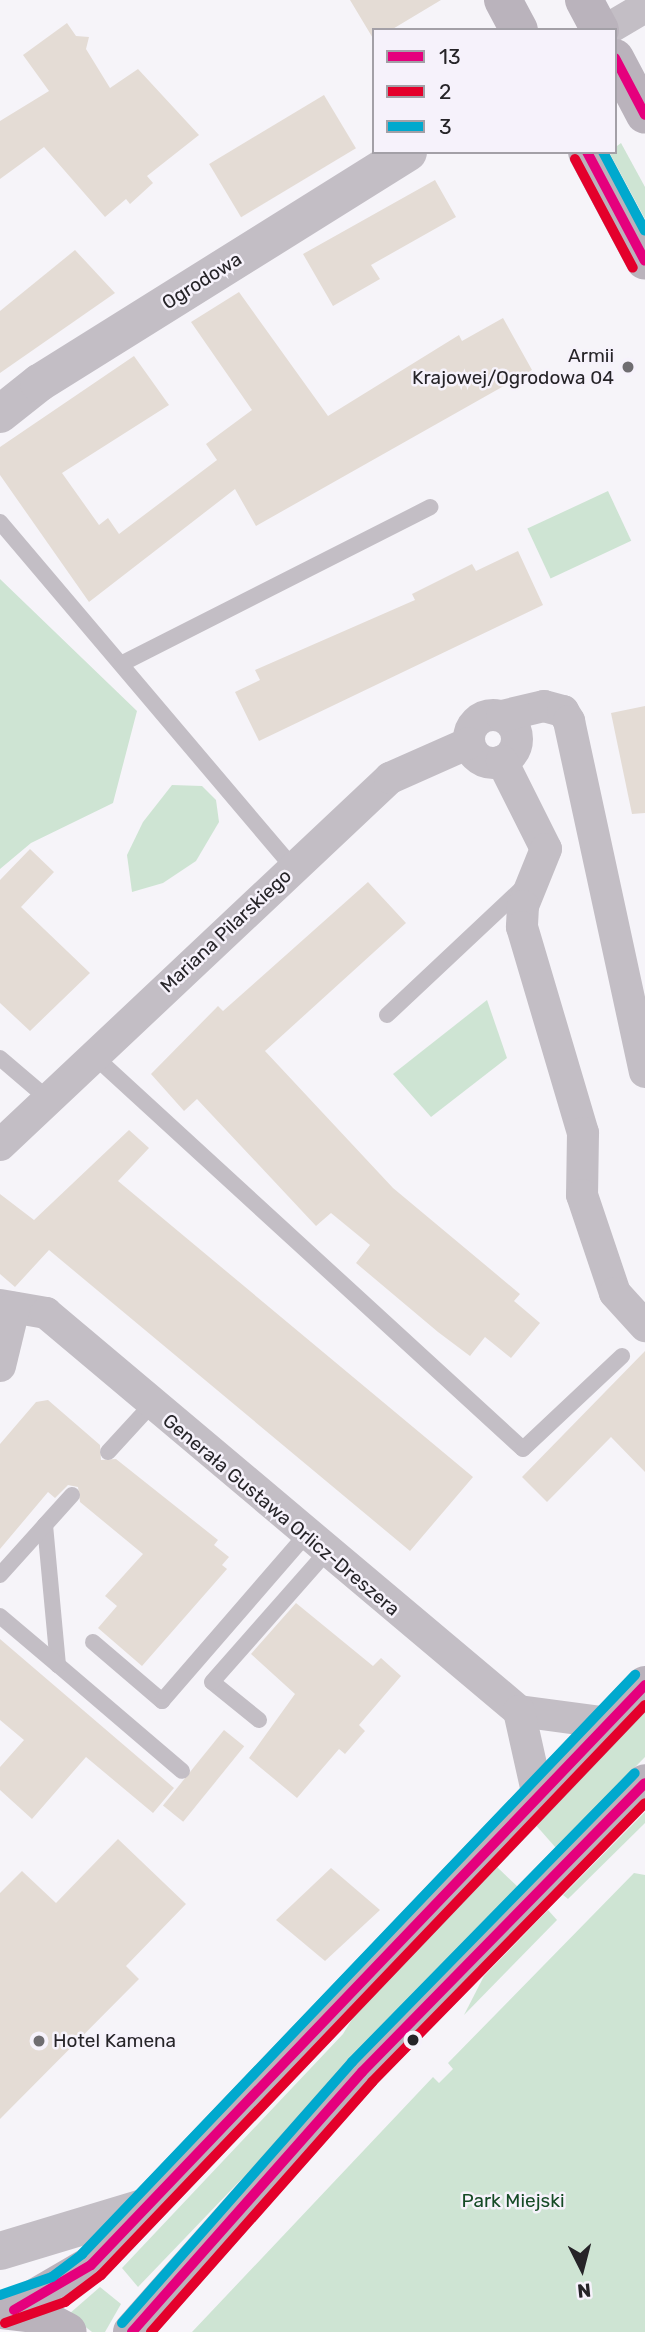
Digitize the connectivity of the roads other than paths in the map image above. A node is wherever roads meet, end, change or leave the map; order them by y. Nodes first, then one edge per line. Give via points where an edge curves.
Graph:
1 (503, 0) edge
2 (584, 0) edge
3 (645, 7) edge
4 (518, 28) edge
5 (599, 28) edge
6 (609, 28) edge
7 (617, 62) edge
8 (645, 115) edge
9 (405, 154) edge
10 (588, 154) edge
11 (645, 261) edge
12 (0, 414) edge
13 (430, 507) dead end
14 (0, 522) edge
15 (121, 664) junction
16 (502, 716) junction
17 (469, 743) junction
18 (502, 761) junction
19 (597, 860) junction
20 (293, 868) junction
21 (540, 871) junction
22 (387, 1015) dead end
23 (93, 1055) junction
24 (0, 1058) edge
25 (645, 1072) edge
26 (48, 1099) junction
27 (0, 1145) edge
28 (7, 1306) edge
29 (645, 1326) edge
30 (622, 1356) dead end
31 (0, 1366) edge
32 (151, 1405) junction
33 (108, 1452) dead end
34 (72, 1495) dead end
35 (46, 1525) junction
36 (315, 1546) junction
37 (0, 1575) edge
38 (0, 1616) edge
39 (93, 1642) dead end
40 (58, 1665) junction
41 (645, 1685) edge
42 (519, 1712) junction
43 (259, 1720) dead end
44 (609, 1723) junction
45 (182, 1771) dead end
46 (645, 1783) edge
47 (538, 1796) junction
48 (146, 2207) junction
49 (0, 2251) edge
50 (7, 2310) edge
51 (68, 2332) edge
52 (132, 2332) edge

1 - 4 main road
2 - 5 main road
3 - 6 street
7 - 8 main road
9 - 12 street, Ogrodowa via 38,383
10 - 11 main road
13 - 15 lane
14 - 15 lane
15 - 20 lane
16 - 17 street, Mariana Pilarskiego via 479,719
16 - 18 street via 517,735 514,751
16 - 19 street, Mariana Pilarskiego via 544,706 563,711
17 - 18 street via 479,759
17 - 20 street, Mariana Pilarskiego via 390,778
18 - 21 street via 543,842
19 - 21 street
19 - 25 street, Mariana Pilarskiego
20 - 23 street, Mariana Pilarskiego
21 - 22 lane
21 - 29 street via 523,906 522,927 583,1133 582,1195 615,1293
23 - 26 street, Mariana Pilarskiego
23 - 30 lane via 523,1449
24 - 26 lane
26 - 27 street, Mariana Pilarskiego
28 - 31 street
28 - 32 street, Generała Gustawa Orlicz-Dreszera via 46,1313
32 - 33 lane
32 - 36 street, Generała Gustawa Orlicz-Dreszera
34 - 35 lane
35 - 37 lane
35 - 40 lane
36 - 39 lane via 162,1701
36 - 42 street, Generała Gustawa Orlicz-Dreszera
36 - 43 lane via 212,1682
38 - 40 lane
40 - 45 lane
41 - 44 main road
42 - 44 street
42 - 47 street
44 - 47 main road
46 - 52 main road via 352,2082
47 - 48 main road
48 - 49 street
48 - 50 main road via 75,2280
50 - 51 main road

